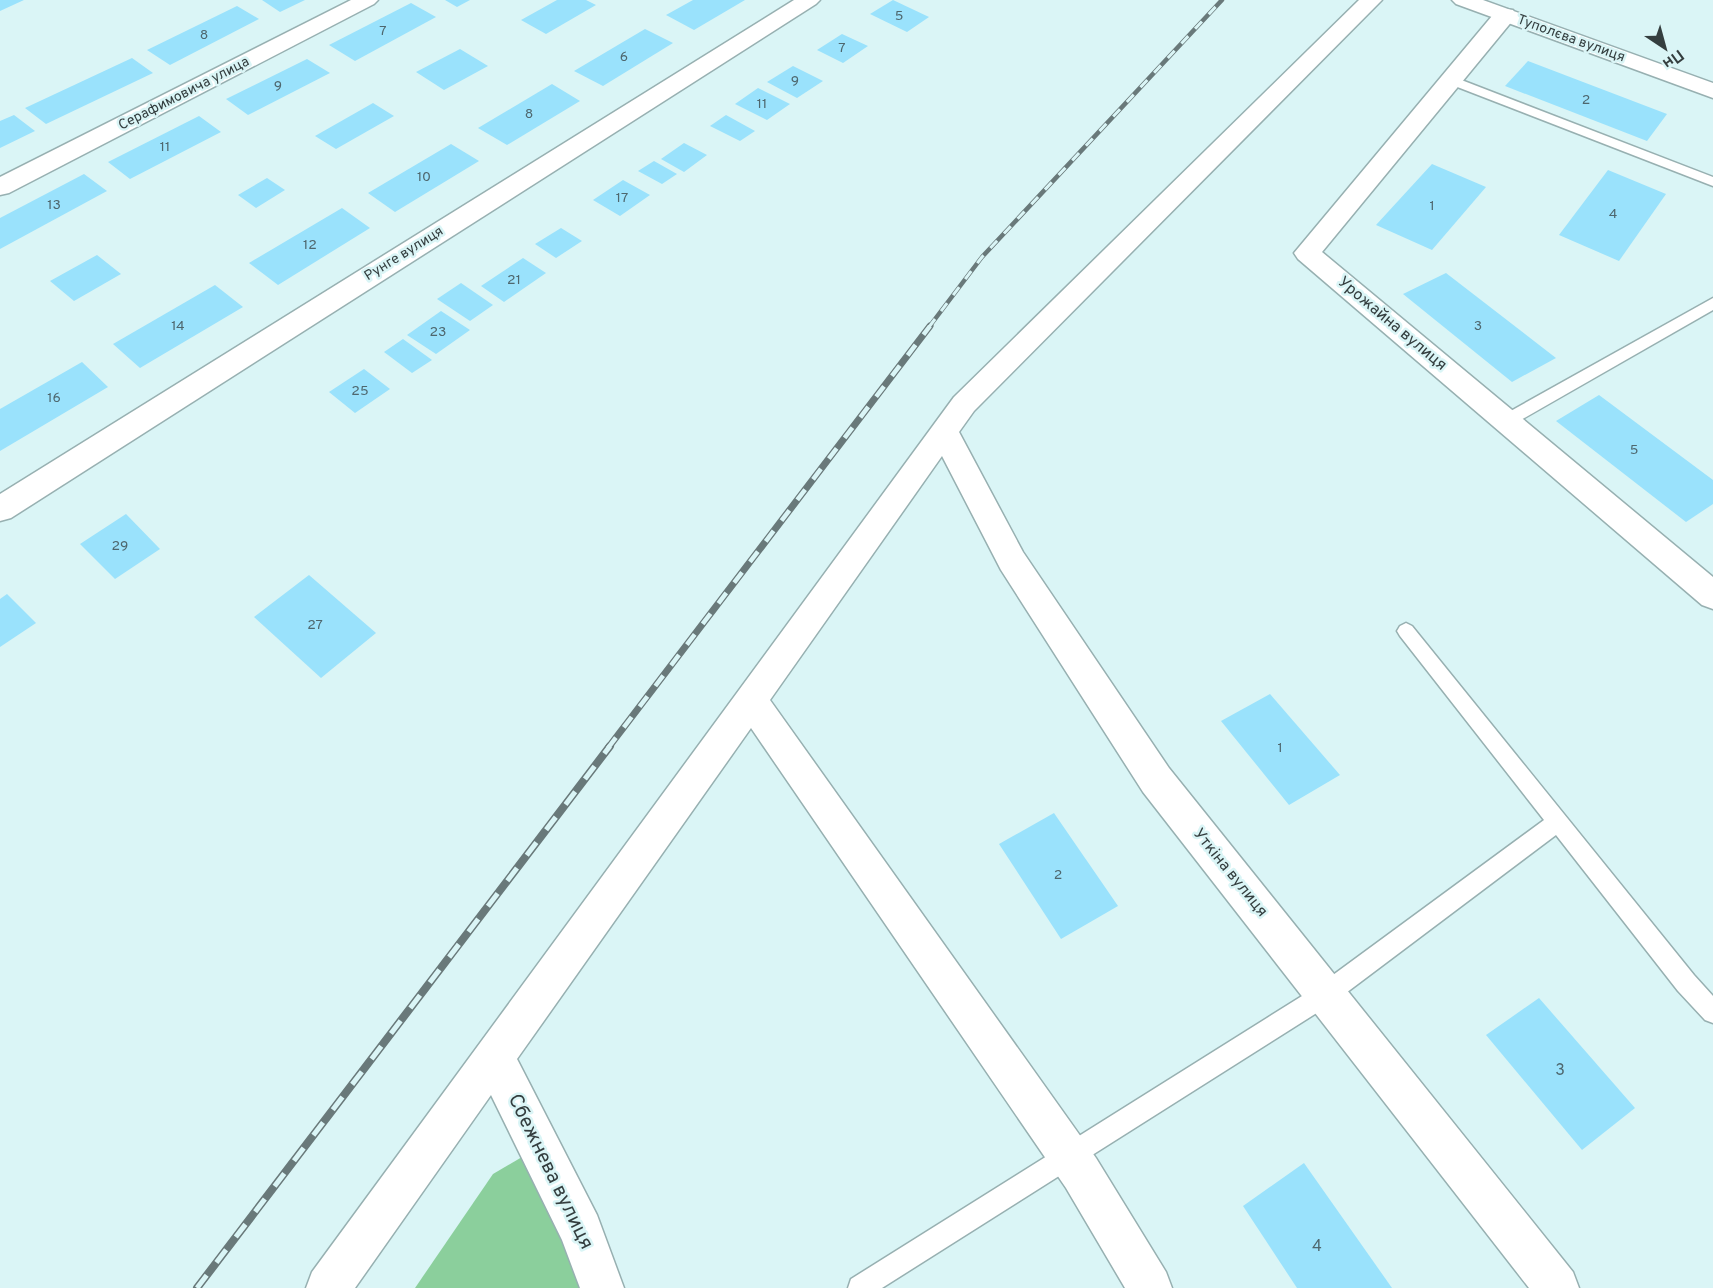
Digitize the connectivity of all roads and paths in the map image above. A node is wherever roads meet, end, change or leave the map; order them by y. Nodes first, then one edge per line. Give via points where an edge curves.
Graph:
1 (367, 0) edge
2 (809, 0) edge
3 (1371, 0) edge
4 (1463, 0) edge
5 (1505, 15) junction
6 (1451, 80) junction
7 (1713, 91) edge
8 (1713, 183) edge
9 (0, 188) edge
10 (1713, 303) edge
11 (1506, 421) junction
12 (944, 431) junction
13 (0, 509) edge
14 (1713, 596) edge
15 (1406, 631) dead end
16 (751, 700) junction
17 (1557, 822) junction
18 (1326, 994) junction
19 (1713, 1012) edge
20 (494, 1057) junction
21 (1069, 1155) junction
22 (328, 1288) edge
23 (602, 1288) edge
24 (860, 1288) edge
25 (1150, 1288) edge
26 (1557, 1288) edge

1 - 9 street, Серафимовича улица
2 - 13 street, Рунге вулиця
3 - 12 street via 964,404
4 - 5 street, Туполєва вулиця
5 - 6 street, Урожайна вулиця
5 - 7 street, Туполєва вулиця
6 - 8 lane
6 - 11 street, Урожайна вулиця via 1307,253
10 - 11 lane
11 - 14 street, Урожайна вулиця
12 - 16 street
12 - 18 street, Уткiна вулиця via 1012,561 1156,780
15 - 17 lane
16 - 20 street
16 - 21 street
17 - 18 lane
17 - 19 lane
18 - 21 lane
18 - 26 street, Уткiна вулиця
20 - 22 street
20 - 23 street, Сбежнева вулиця via 581,1231
21 - 24 lane
21 - 25 street

